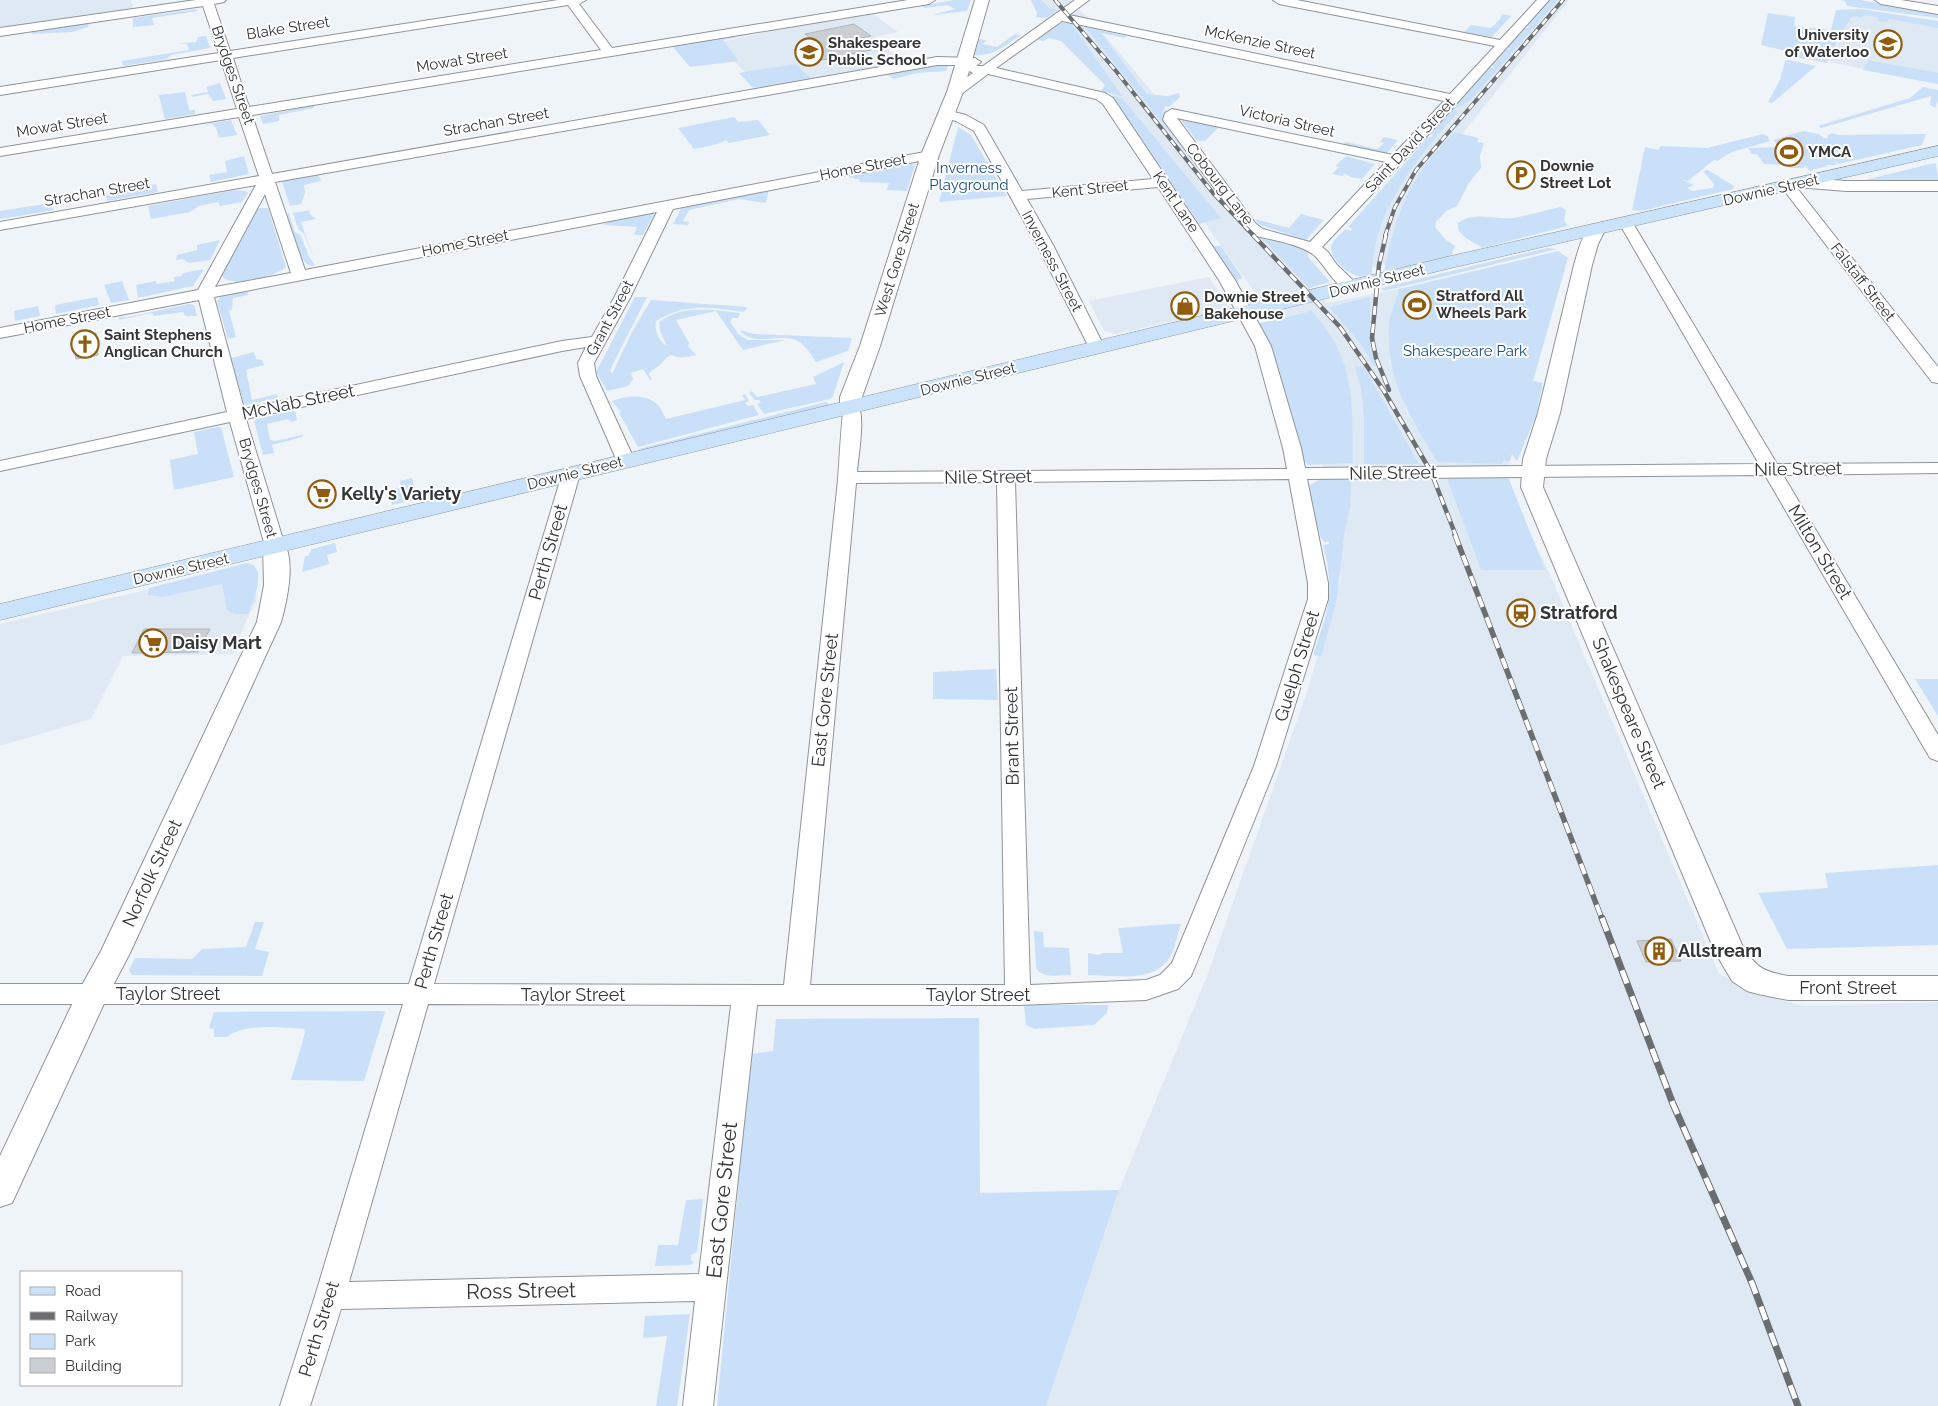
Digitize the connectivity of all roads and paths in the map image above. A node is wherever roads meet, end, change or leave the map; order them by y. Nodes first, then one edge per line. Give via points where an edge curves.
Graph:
1 (574, 0) edge
2 (930, 0) edge
3 (982, 0) edge
4 (1083, 0) edge
5 (1279, 0) edge
6 (1543, 0) edge
7 (1881, 0) edge
8 (212, 1) edge
9 (1938, 10) edge
10 (1060, 17) junction
11 (0, 32) edge
12 (1502, 44) junction
13 (609, 52) junction
14 (226, 55) junction
15 (998, 61) junction
16 (962, 63) junction
17 (986, 70) junction
18 (0, 91) edge
19 (955, 92) junction
20 (1453, 99) junction
21 (246, 112) junction
22 (1172, 112) joint
23 (946, 114) junction
24 (1938, 151) edge
25 (0, 152) edge
26 (930, 154) junction
27 (1396, 160) junction
28 (266, 179) junction
29 (1162, 182) junction
30 (1795, 185) junction
31 (1938, 186) edge
32 (1018, 196) junction
33 (668, 204) junction
34 (1626, 223) junction
35 (0, 226) edge
36 (1596, 230) junction
37 (1313, 248) junction
38 (300, 275) junction
39 (1352, 287) junction
40 (205, 292) junction
41 (1246, 312) junction
42 (0, 333) edge
43 (597, 341) junction
44 (1097, 348) junction
45 (1938, 378) edge
46 (851, 406) junction
47 (236, 416) junction
48 (626, 461) junction
49 (0, 466) edge
50 (1938, 468) edge
51 (1771, 470) junction
52 (1532, 471) junction
53 (571, 474) junction
54 (1297, 474) junction
55 (1006, 476) junction
56 (848, 478) junction
57 (275, 546) junction
58 (0, 612) edge
59 (1938, 753) edge
60 (1758, 982) joint
61 (1938, 988) edge
62 (1146, 990) joint
63 (0, 994) edge
64 (93, 994) junction
65 (419, 994) junction
66 (745, 995) junction
67 (796, 995) junction
68 (1018, 995) junction
69 (0, 1192) edge
70 (712, 1287) junction
71 (330, 1296) junction
72 (295, 1406) edge
73 (698, 1406) edge

1 - 13 street
1 - 14 street, Blake Street
2 - 13 street, Mowat Street
3 - 16 street, West Gore Street
4 - 10 street
5 - 12 street
6 - 12 street, Saint David Street
7 - 9 street
8 - 11 street
8 - 14 street, Brydges Street
10 - 15 street
10 - 20 street, McKenzie Street
12 - 20 street, Saint David Street
13 - 21 street, Mowat Street
14 - 18 street, Blake Street
14 - 21 street, Brydges Street
15 - 16 street, Strachan Street
15 - 17 street
16 - 17 street via 972,69
16 - 19 street, West Gore Street
16 - 28 street, Strachan Street via 937,61
17 - 19 street
17 - 29 street, Kent Lane via 1100,96 1108,101
19 - 23 street, West Gore Street
20 - 27 street, Saint David Street
21 - 25 street, Mowat Street
21 - 28 street, Brydges Street
22 - 27 street, Victoria Street
22 - 37 street, Cobourg Lane via 1170,120 1251,226 1258,232
23 - 26 street, West Gore Street
23 - 32 street, Inverness Street via 980,128
24 - 30 main road, Downie Street
26 - 33 street, Home Street
26 - 46 street, West Gore Street
27 - 37 street, Saint David Street
28 - 35 street, Strachan Street
28 - 38 street, Brydges Street
28 - 40 street
29 - 32 street, Kent Street
29 - 41 street, Kent Lane
30 - 31 street
30 - 34 main road, Downie Street
30 - 45 street, Falstaff Street
32 - 44 street, Inverness Street
33 - 38 street, Home Street
33 - 43 street, Grant Street
34 - 36 main road, Downie Street
34 - 51 street, Milton Street
36 - 39 main road, Downie Street
36 - 52 street, Shakespeare Street via 1583,265 1549,413
37 - 39 street
38 - 40 street, Home Street
39 - 41 main road, Downie Street
40 - 42 street, Home Street
40 - 47 street, Brydges Street
41 - 44 main road, Downie Street
41 - 54 street, Guelph Street via 1269,362
43 - 47 street, McNab Street
43 - 48 street, Grant Street via 586,363 586,372
44 - 46 main road, Downie Street
46 - 48 main road, Downie Street
46 - 56 street, East Gore Street
47 - 49 street, McNab Street
47 - 57 street, Brydges Street
48 - 53 main road, Downie Street
50 - 51 street, Nile Street
51 - 52 street, Nile Street
51 - 59 street, Milton Street
52 - 54 street, Nile Street
52 - 60 street, Shakespeare Street via 1532,487 1730,952 1743,972
53 - 57 main road, Downie Street
53 - 65 street, Perth Street
54 - 55 street, Nile Street
54 - 62 street, Guelph Street via 1318,583 1318,599 1265,766 1182,969 1169,982
55 - 56 street, Nile Street
55 - 68 street, Brant Street
56 - 67 street, East Gore Street
57 - 58 main road, Downie Street
57 - 64 street, Norfolk Street via 278,580 269,622
60 - 61 street, Front Street via 1788,988
62 - 68 street, Taylor Street
63 - 64 street, Taylor Street
64 - 65 street, Taylor Street
64 - 69 street, Norfolk Street
65 - 66 street, Taylor Street
65 - 71 street, Perth Street
66 - 67 street, Taylor Street
66 - 70 street, East Gore Street
67 - 68 street, Taylor Street
70 - 71 street, Ross Street
70 - 73 street, East Gore Street
71 - 72 street, Perth Street

